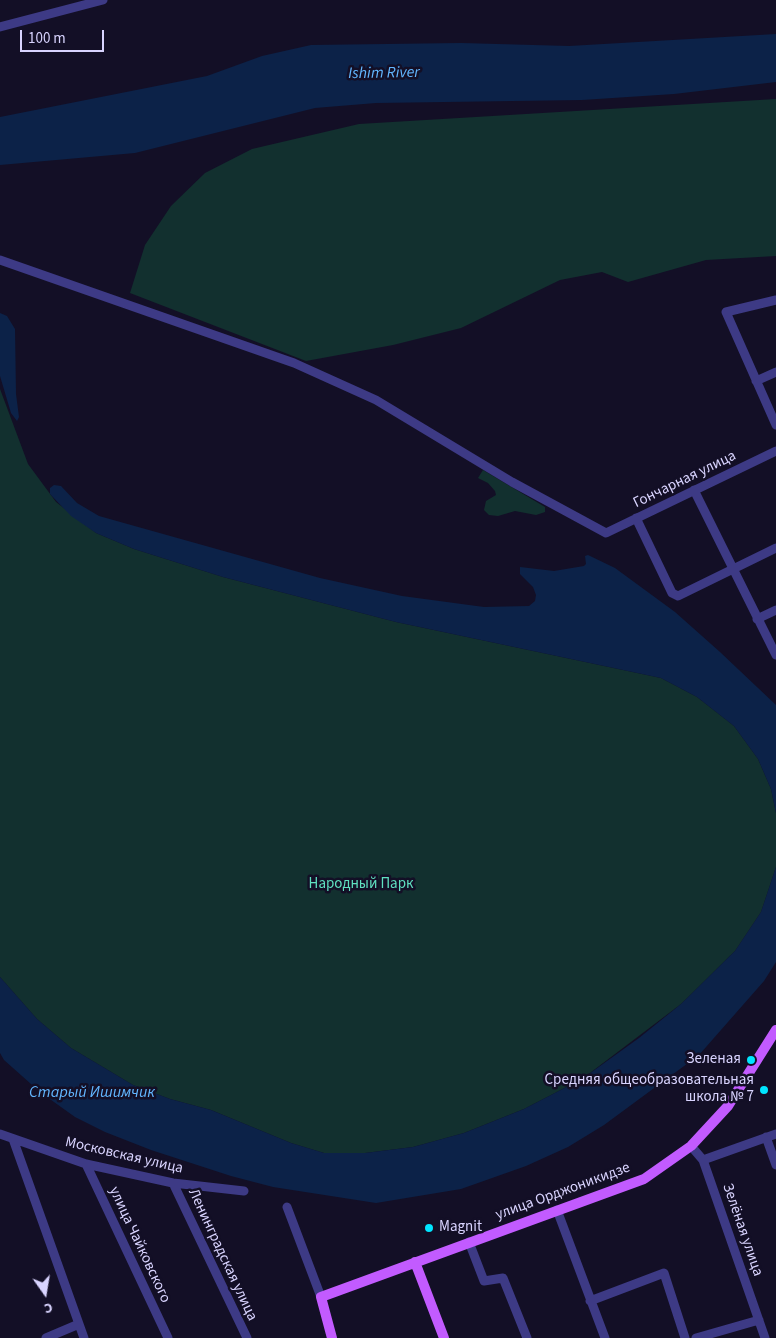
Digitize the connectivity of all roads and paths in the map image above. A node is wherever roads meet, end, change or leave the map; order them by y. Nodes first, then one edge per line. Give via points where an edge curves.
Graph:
1 (103, 0) edge
2 (0, 27) edge
3 (0, 260) edge
4 (776, 300) edge
5 (776, 372) edge
6 (756, 381) junction
7 (776, 425) edge
8 (776, 451) edge
9 (694, 490) junction
10 (636, 518) junction
11 (776, 548) edge
12 (732, 568) junction
13 (776, 610) edge
14 (758, 619) junction
15 (774, 645) edge
16 (776, 655) edge
17 (775, 1034) edge
18 (0, 1134) edge
19 (776, 1134) edge
20 (766, 1137) junction
21 (13, 1139) junction
22 (691, 1146) junction
23 (703, 1160) junction
24 (86, 1164) junction
25 (776, 1165) edge
26 (173, 1183) junction
27 (244, 1190) dead end
28 (287, 1208) dead end
29 (557, 1210) junction
30 (469, 1242) junction
31 (415, 1262) junction
32 (321, 1297) junction
33 (590, 1301) junction
34 (759, 1320) junction
35 (79, 1324) junction
36 (441, 1337) edge
37 (46, 1338) edge
38 (84, 1338) edge
39 (168, 1338) edge
40 (247, 1338) edge
41 (332, 1338) edge
42 (527, 1338) edge
43 (605, 1338) edge
44 (685, 1338) edge
45 (696, 1338) edge
46 (765, 1338) edge

1 - 2 street
3 - 10 street, Гончарная улица via 294,363 376,400 512,482 606,533
4 - 6 street via 726,312
5 - 6 street
6 - 7 street
8 - 9 street, Гончарная улица
9 - 10 street, Гончарная улица
9 - 12 street
10 - 12 street via 672,593 678,596
11 - 12 street
12 - 14 street
13 - 14 street
14 - 15 street
15 - 16 street
17 - 22 main road, улица Орджоникидзе via 728,1106
18 - 21 street, Московская улица
19 - 20 street
20 - 23 street
20 - 25 street
21 - 24 street, Московская улица
21 - 35 street
22 - 23 street
22 - 29 main road, улица Орджоникидзе via 644,1179
23 - 34 street, Зелёная улица
24 - 26 street, Московская улица
24 - 39 street, улица Чайковского
26 - 27 street, Московская улица
26 - 40 street, Ленинградская улица
28 - 32 street
29 - 30 main road, улица Орджоникидзе
29 - 33 street
30 - 31 main road, улица Орджоникидзе
30 - 42 street via 484,1281 503,1278
31 - 32 main road, улица Орджоникидзе
31 - 36 main road
32 - 41 main road
33 - 43 street
33 - 44 street via 664,1273
34 - 45 street
34 - 46 street, Зелёная улица
35 - 37 street
35 - 38 street

